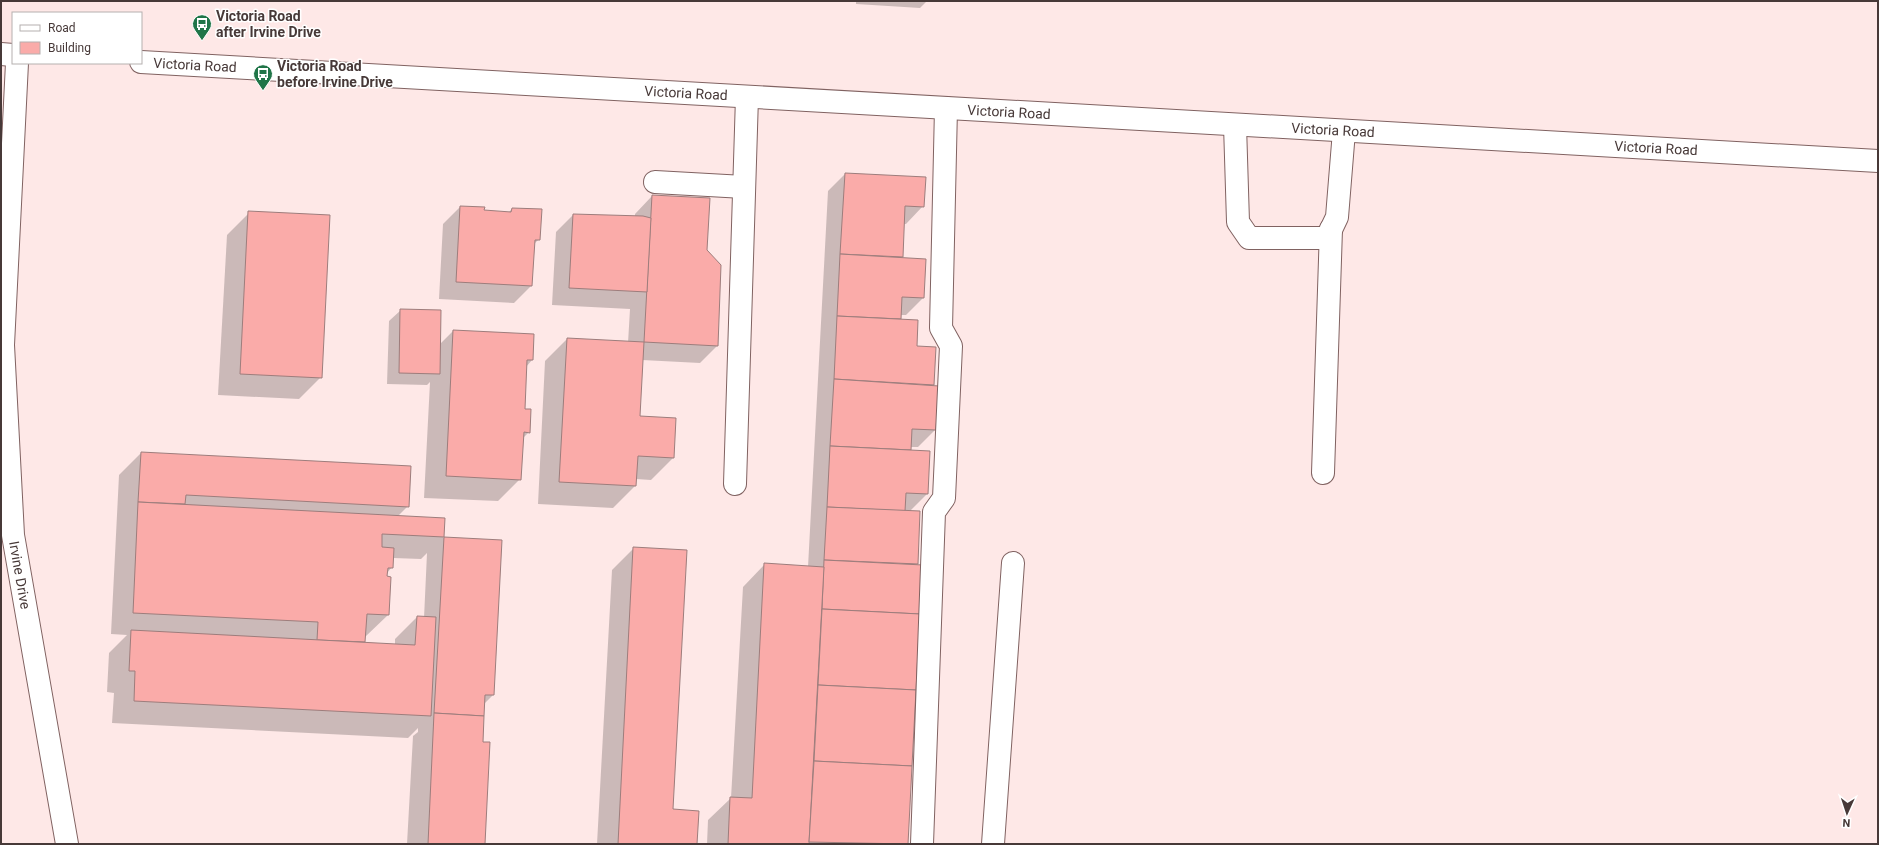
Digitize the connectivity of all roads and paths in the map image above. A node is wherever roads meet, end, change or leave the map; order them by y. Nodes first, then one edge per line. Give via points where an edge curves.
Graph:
1 (1, 54) edge
2 (12, 55) edge
3 (142, 62) edge
4 (17, 64) edge
5 (747, 97) junction
6 (946, 108) junction
7 (1235, 124) junction
8 (1344, 131) junction
9 (1878, 161) edge
10 (655, 182) dead end
11 (744, 187) junction
12 (1331, 229) junction
13 (1323, 473) dead end
14 (735, 484) dead end
15 (1013, 562) dead end
16 (67, 844) edge
17 (922, 844) edge
18 (997, 844) edge

1 - 2 street
3 - 5 street, Victoria Road
4 - 16 street, Irvine Drive via 3,345 13,535
5 - 6 street, Victoria Road
5 - 11 street
6 - 7 street, Victoria Road
6 - 17 street via 941,328 951,346 944,498 934,512
7 - 8 street, Victoria Road
7 - 12 street via 1238,222 1249,238 1327,238
8 - 9 street, Victoria Road
8 - 12 street via 1337,217
10 - 11 street
11 - 14 street
12 - 13 street
15 - 18 street

